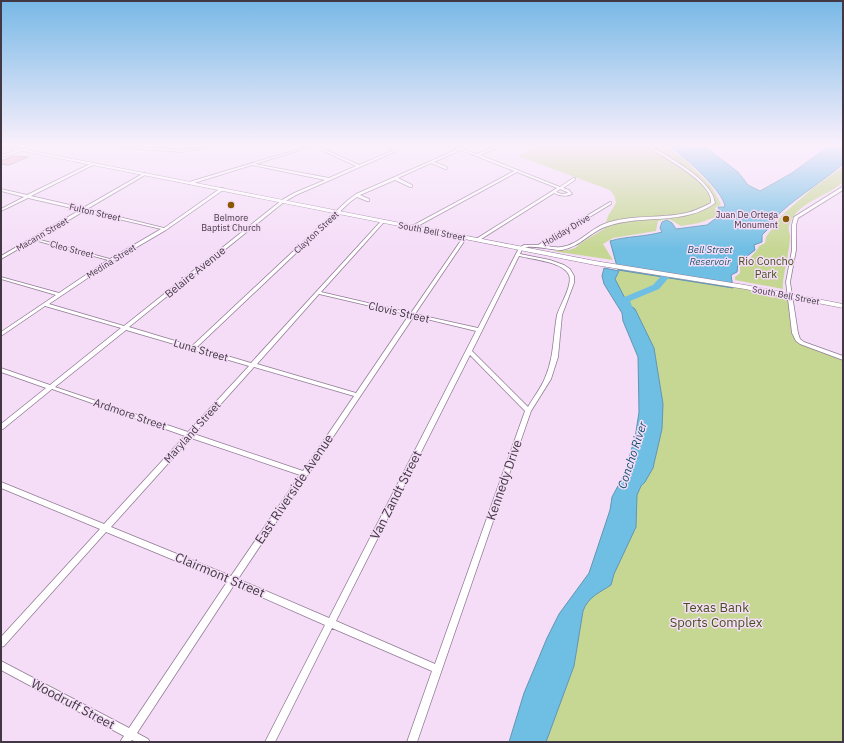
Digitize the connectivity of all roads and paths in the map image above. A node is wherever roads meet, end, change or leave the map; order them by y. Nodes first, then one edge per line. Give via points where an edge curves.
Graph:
1 (59, 181) edge
2 (133, 181) edge
3 (178, 181) edge
4 (198, 181) edge
5 (325, 181) edge
6 (388, 181) edge
7 (400, 181) edge
8 (499, 181) edge
9 (541, 181) edge
10 (571, 181) edge
11 (699, 181) edge
12 (190, 183) junction
13 (411, 186) dead end
14 (560, 188) junction
15 (222, 189) junction
16 (843, 189) edge
17 (1, 190) edge
18 (553, 192) junction
19 (357, 195) junction
20 (28, 196) junction
21 (368, 200) dead end
22 (283, 201) junction
23 (610, 203) dead end
24 (1, 210) edge
25 (83, 210) junction
26 (337, 212) junction
27 (383, 221) junction
28 (413, 227) junction
29 (165, 229) junction
30 (465, 237) junction
31 (33, 239) junction
32 (477, 240) junction
33 (539, 246) junction
34 (520, 252) junction
35 (1, 258) edge
36 (111, 260) junction
37 (1, 278) edge
38 (318, 293) junction
39 (60, 295) junction
40 (790, 296) junction
41 (46, 304) junction
42 (843, 306) edge
43 (412, 315) junction
44 (126, 328) junction
45 (480, 330) junction
46 (1, 334) edge
47 (194, 348) junction
48 (469, 351) junction
49 (843, 358) edge
50 (253, 364) junction
51 (1, 370) edge
52 (51, 387) junction
53 (357, 395) junction
54 (528, 411) junction
55 (1, 427) edge
56 (189, 434) junction
57 (304, 474) junction
58 (1, 485) edge
59 (105, 528) junction
60 (234, 581) junction
61 (331, 623) junction
62 (1, 643) edge
63 (1, 665) edge
64 (437, 668) junction
65 (128, 738) edge
66 (145, 742) edge
67 (270, 742) edge
68 (412, 742) edge

1 - 20 street
2 - 25 street, Macann Street
3 - 12 main road, South Bell Street
4 - 12 street
5 - 22 street, Belaire Avenue
6 - 19 street, Clayton Street
7 - 13 street
8 - 28 street
9 - 14 street
10 - 14 street
11 - 33 street via 714,198 713,203 704,209 691,214 607,225 571,246 560,249
12 - 15 main road, South Bell Street
14 - 18 street
14 - 18 street via 570,194
15 - 22 main road, South Bell Street
15 - 29 street, Medina Street
16 - 40 street via 796,217 794,250 788,282
17 - 20 street, Fulton Street
18 - 32 street
19 - 21 street
19 - 26 street, Clayton Street
20 - 24 street
20 - 25 street, Fulton Street
22 - 26 main road, South Bell Street
22 - 44 street, Belaire Avenue
23 - 33 street, Holiday Drive
25 - 29 street, Fulton Street
25 - 31 street, Macann Street
26 - 27 main road, South Bell Street
26 - 47 street, Clayton Street
27 - 28 main road, South Bell Street
27 - 38 street, Maryland Street
28 - 30 main road, South Bell Street
29 - 36 street, Medina Street
30 - 32 main road, South Bell Street
30 - 43 street, East Riverside Avenue
31 - 35 street, Macann Street
31 - 36 street, Cleo Street
32 - 34 main road, South Bell Street
33 - 34 street, Holiday Drive via 524,246
34 - 40 main road, South Bell Street
34 - 45 street, Van Zandt Street
34 - 54 street, Kennedy Drive via 562,266 572,276 572,283 560,315 555,357 548,378
36 - 39 street, Medina Street
37 - 39 street
38 - 43 street, Clovis Street
38 - 50 street, Maryland Street
39 - 41 street, Medina Street
40 - 42 main road, South Bell Street
40 - 49 street via 798,340
41 - 44 street, Luna Street
41 - 46 street, Medina Street
43 - 45 street, Clovis Street
43 - 53 street, East Riverside Avenue
44 - 47 street, Luna Street
44 - 52 street, Belaire Avenue
45 - 48 street, Van Zandt Street
47 - 50 street, Luna Street
48 - 54 street
48 - 61 street, Van Zandt Street
50 - 53 street, Luna Street
50 - 56 street, Maryland Street
51 - 52 street, Ardmore Street
52 - 55 street, Belaire Avenue
52 - 56 street, Ardmore Street
53 - 57 street, East Riverside Avenue
54 - 64 street, Kennedy Drive
56 - 57 street, Ardmore Street
56 - 59 street, Maryland Street
57 - 60 street, East Riverside Avenue
58 - 59 street, Clairmont Street
59 - 60 street, Clairmont Street
59 - 62 street, Maryland Street
60 - 61 street, Clairmont Street
60 - 65 street, East Riverside Avenue
61 - 64 street, Clairmont Street
61 - 67 street, Van Zandt Street
63 - 65 street, Woodruff Street
64 - 68 street, Kennedy Drive
65 - 66 street, Woodruff Street

